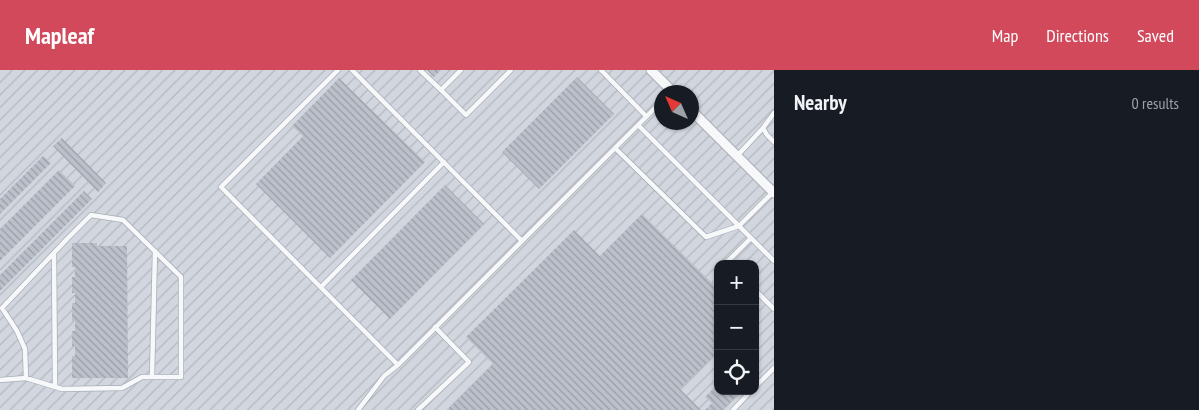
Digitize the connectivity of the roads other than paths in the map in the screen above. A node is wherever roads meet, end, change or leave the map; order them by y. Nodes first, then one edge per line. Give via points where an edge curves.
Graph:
1 (338, 70) edge
2 (352, 70) edge
3 (420, 70) edge
4 (461, 70) edge
5 (511, 70) edge
6 (600, 70) edge
7 (651, 70) edge
8 (665, 85) edge
9 (441, 90) junction
10 (654, 108) edge
11 (774, 113) edge
12 (646, 116) junction
13 (699, 118) edge
14 (638, 125) junction
15 (763, 128) junction
16 (774, 142) edge
17 (615, 148) junction
18 (737, 156) junction
19 (444, 162) junction
20 (774, 192) edge
21 (739, 226) junction
22 (751, 238) junction
23 (522, 241) junction
24 (155, 251) junction
25 (54, 252) junction
26 (729, 260) edge
27 (774, 261) edge
28 (321, 287) junction
29 (759, 294) edge
30 (774, 309) edge
31 (435, 327) junction
32 (398, 365) junction
33 (774, 368) edge
34 (152, 377) junction
35 (26, 378) junction
36 (0, 380) edge
37 (759, 383) edge
38 (55, 386) junction
39 (747, 395) edge
40 (358, 410) edge
41 (418, 410) edge
42 (733, 410) edge

1 - 28 lane via 221,187
2 - 19 lane
3 - 9 lane
4 - 9 lane
5 - 9 lane via 466,115
6 - 12 lane
7 - 8 street
10 - 12 lane
11 - 15 lane
12 - 14 lane
13 - 18 street
14 - 17 lane
14 - 21 lane
15 - 16 lane
15 - 18 lane
17 - 21 lane via 706,237
17 - 23 lane
18 - 20 street
19 - 23 lane
19 - 28 lane
20 - 21 lane
21 - 22 lane
22 - 26 lane
22 - 27 lane
23 - 31 lane
24 - 25 lane via 123,220 91,215
24 - 34 lane
24 - 34 lane via 181,277 181,377
25 - 35 lane via 2,308 25,349
25 - 38 lane
28 - 32 lane
29 - 30 lane
31 - 32 lane
31 - 41 lane via 469,362
32 - 40 lane via 384,376
33 - 37 lane
34 - 38 lane via 142,377 122,388
35 - 36 lane
35 - 38 lane
39 - 42 lane

